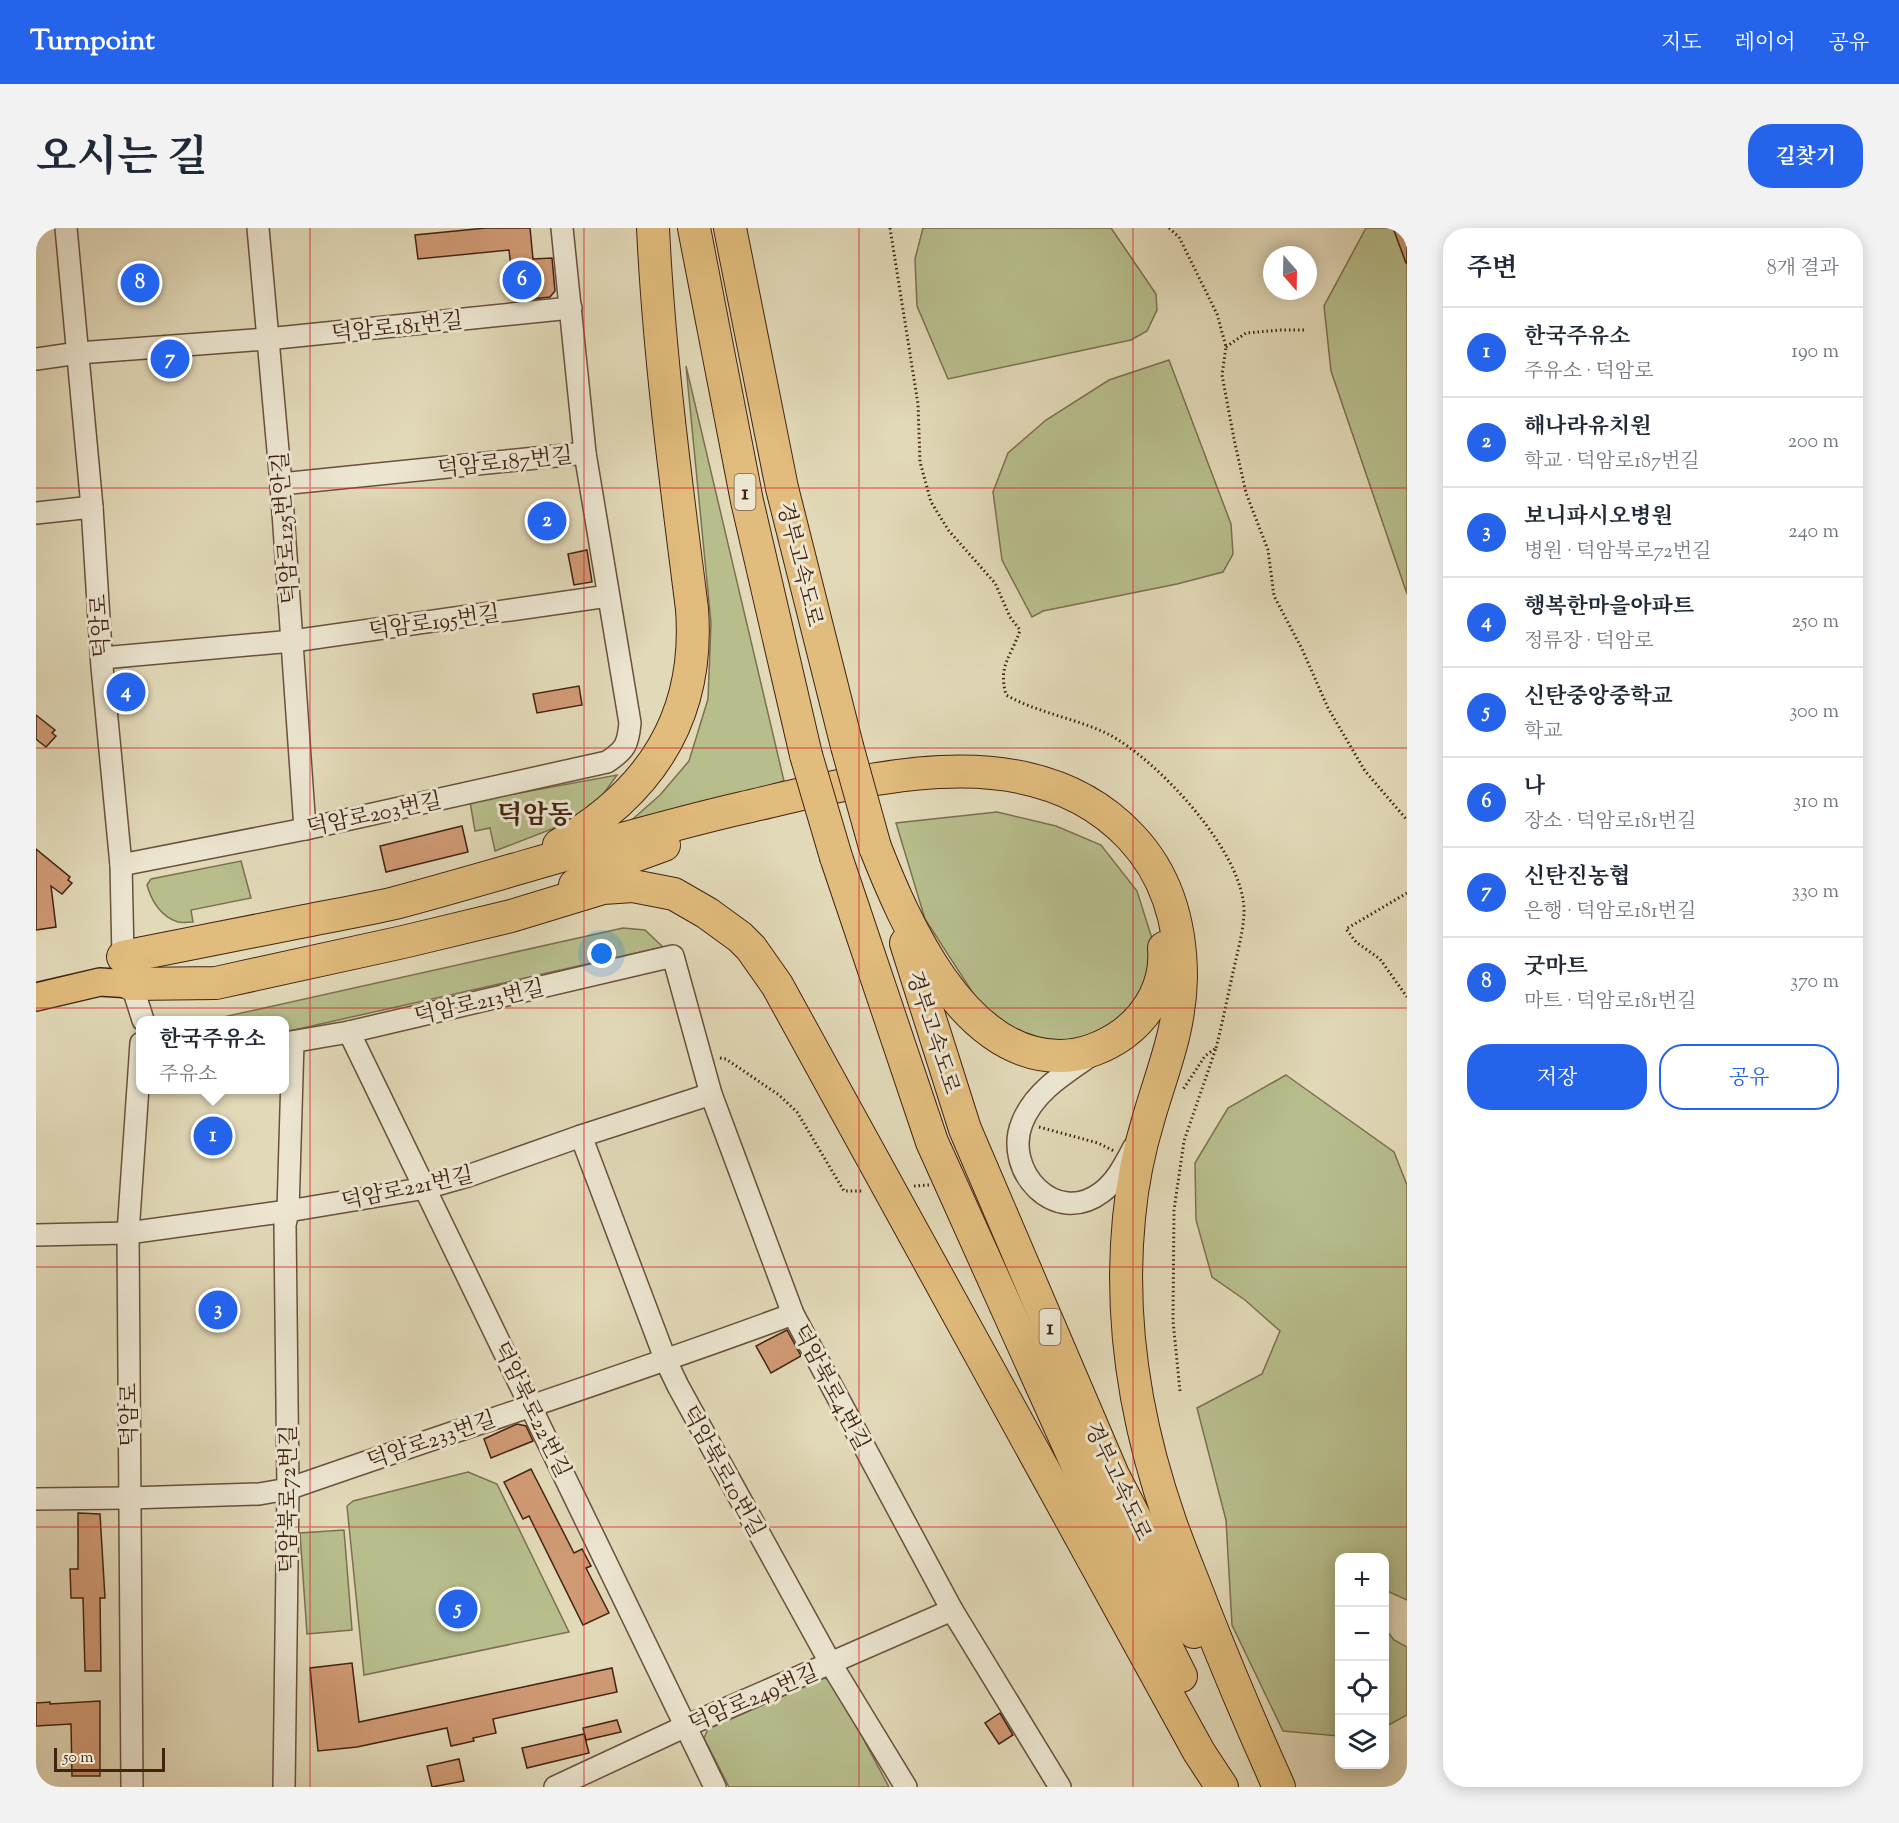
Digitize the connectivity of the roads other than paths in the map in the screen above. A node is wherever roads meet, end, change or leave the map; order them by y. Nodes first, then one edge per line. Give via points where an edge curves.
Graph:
1 (66, 228) edge
2 (258, 228) edge
3 (562, 228) edge
4 (653, 228) edge
5 (694, 228) edge
6 (730, 228) edge
7 (571, 308) junction
8 (267, 339) junction
9 (78, 353) junction
10 (36, 359) edge
11 (585, 453) junction
12 (281, 484) junction
13 (92, 507) junction
14 (36, 513) edge
15 (608, 596) junction
16 (292, 641) junction
17 (102, 658) junction
18 (304, 829) junction
19 (875, 847) junction
20 (121, 865) junction
21 (513, 869) junction
22 (511, 916) junction
23 (673, 956) joint
24 (127, 971) junction
25 (36, 980) edge
26 (36, 997) edge
27 (142, 1016) edge
28 (349, 1032) junction
29 (289, 1043) edge
30 (1106, 1045) junction
31 (138, 1094) edge
32 (289, 1094) edge
33 (711, 1094) junction
34 (1147, 1123) junction
35 (581, 1136) junction
36 (426, 1188) junction
37 (288, 1211) junction
38 (128, 1233) junction
39 (36, 1235) edge
40 (793, 1314) junction
41 (666, 1361) junction
42 (531, 1404) junction
43 (288, 1489) junction
44 (129, 1498) junction
45 (36, 1499) edge
46 (952, 1610) junction
47 (831, 1664) junction
48 (686, 1726) junction
49 (132, 1787) edge
50 (284, 1787) edge
51 (555, 1787) edge
52 (716, 1787) edge
53 (906, 1787) edge
54 (1060, 1787) edge
55 (1222, 1787) edge
56 (1236, 1787) edge
57 (1277, 1787) edge

1 - 9 street, 덕암로
2 - 8 street, 덕암로125번안길
3 - 7 street
4 - 21 highway via 693,626 689,681 675,723 642,780 593,824
5 - 56 highway, 경부고속도로 / 1, bridge via 747,501 806,754 932,1142 1089,1491
6 - 19 highway, 경부고속도로 / 1, bridge via 782,488
7 - 8 street, 덕암로181번길
7 - 11 street
8 - 9 street, 덕암로181번길
8 - 12 street, 덕암로125번안길
9 - 10 street, 덕암로181번길
9 - 13 street, 덕암로
11 - 12 street, 덕암로187번길
11 - 15 street, 덕암로187번길
12 - 16 street, 덕암로125번안길
13 - 14 street
13 - 17 street, 덕암로
15 - 16 street, 덕암로195번길
15 - 18 street, 덕암로203번길 via 630,723 623,751 607,762
16 - 17 street, 덕암로195번길
16 - 18 street, 덕암로125번안길
17 - 20 street, 덕암로
18 - 20 street, 덕암로203번길
19 - 30 highway via 903,912 932,962 961,1005 983,1027 1022,1050 1044,1055 1078,1054
19 - 57 highway, 경부고속도로 / 1 via 965,1129 1113,1475
20 - 24 street, 덕암로
21 - 24 highway
21 - 34 highway via 662,826 879,778 976,772 1052,785 1099,807 1129,834 1153,863 1171,904 1180,947 1180,1000 1174,1039
22 - 24 highway via 216,983
22 - 30 highway via 644,851 720,831 914,790 981,788 1022,794 1075,814 1105,833 1139,872 1158,913 1165,954 1157,994 1142,1018
22 - 55 highway via 603,888 633,886 674,894 691,902 751,948 782,993 1199,1752
23 - 28 street, 덕암로213번길
23 - 33 street, 덕암북로4번길
24 - 25 main road
24 - 26 main road via 100,982
24 - 27 street, 덕암로
28 - 29 street, 덕암로213번길
28 - 36 street, 덕암북로22번길
30 - 34 street via 1051,1084 1026,1115 1019,1142 1029,1180 1042,1194 1058,1202 1076,1203 1092,1198 1115,1179
31 - 38 street, 덕암로
32 - 37 street, 덕암북로72번길
33 - 35 street, 덕암로221번길
33 - 40 street, 덕암북로4번길
34 - 57 highway via 1133,1185 1126,1257 1128,1332 1138,1402 1171,1523
35 - 36 street, 덕암로221번길
35 - 41 street, 덕암북로10번길
36 - 37 street, 덕암로221번길
36 - 42 street, 덕암북로22번길
37 - 38 street, 덕암로221번길
37 - 43 street, 덕암북로72번길
38 - 39 street, 덕암로221번길
38 - 44 street, 덕암로
40 - 41 street, 덕암로233번길
40 - 46 street, 덕암북로4번길
41 - 42 street, 덕암로233번길
41 - 47 street, 덕암북로10번길
42 - 43 street, 덕암로233번길
42 - 48 street, 덕암북로22번길
43 - 44 street, 덕암로233번길 via 259,1494
43 - 50 street, 덕암북로72번길
44 - 45 street, 덕암로233번길
44 - 49 street, 덕암로
46 - 47 street, 덕암로249번길
46 - 54 street, 덕암북로4번길
47 - 48 street, 덕암로249번길
47 - 53 street, 덕암북로10번길
48 - 51 street, 덕암로249번길
48 - 52 street, 덕암북로22번길

